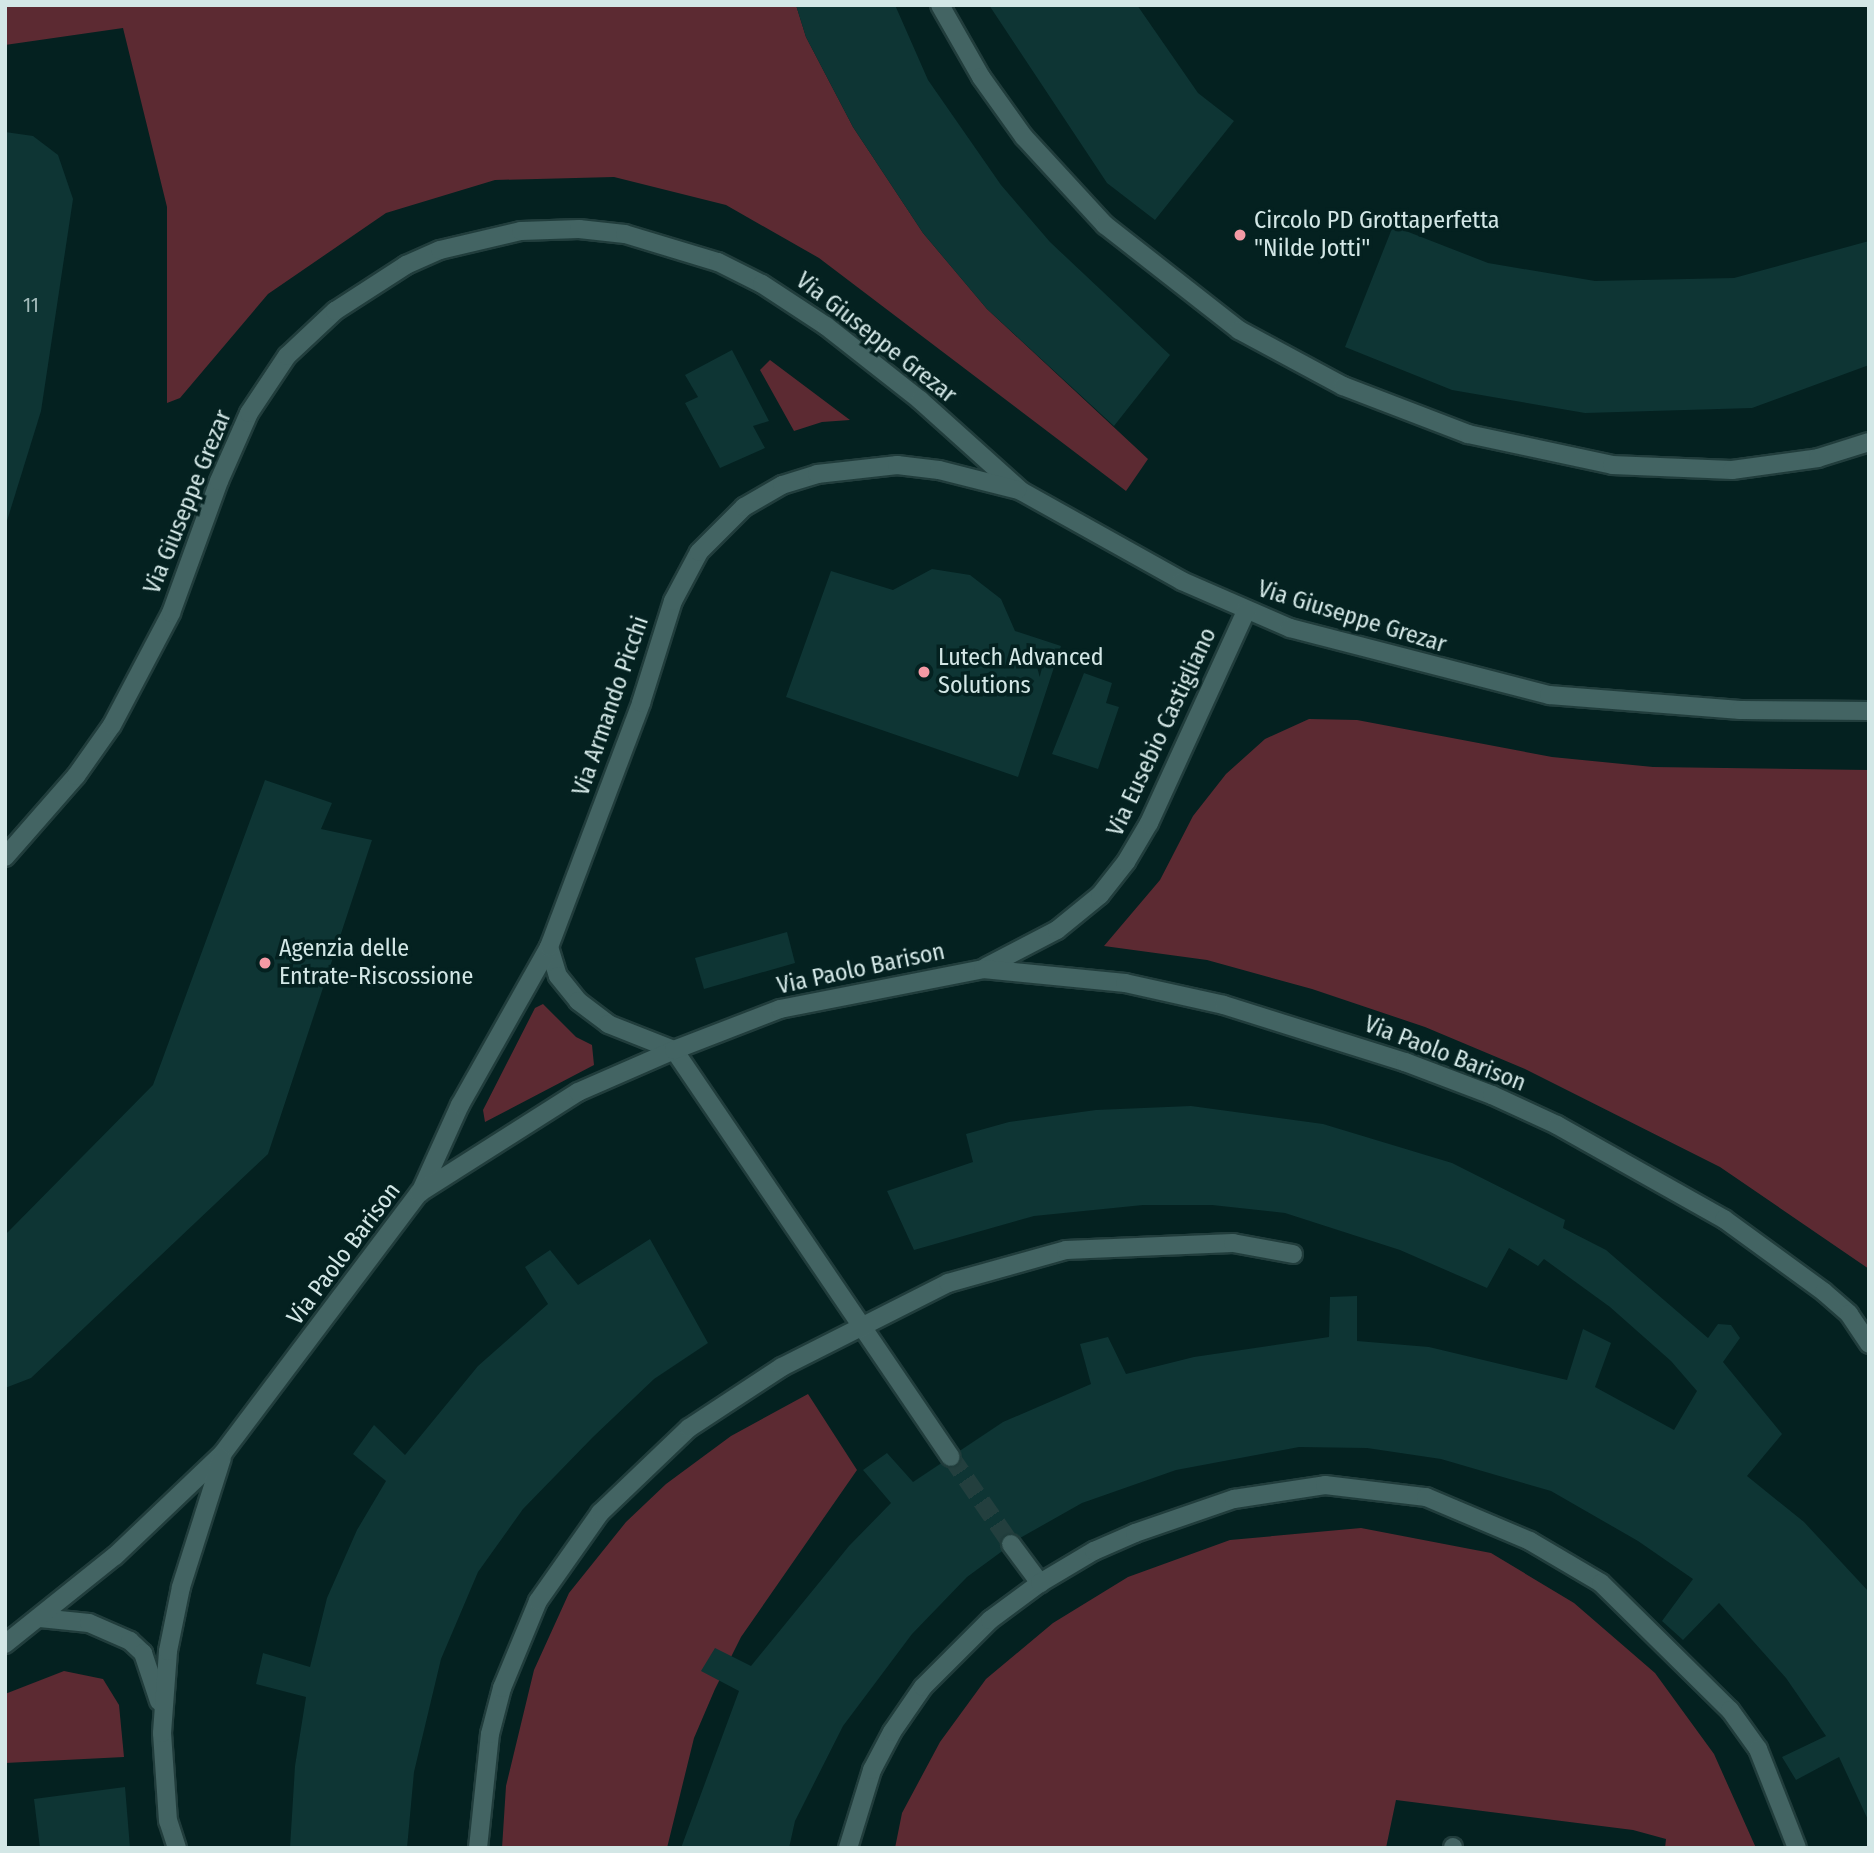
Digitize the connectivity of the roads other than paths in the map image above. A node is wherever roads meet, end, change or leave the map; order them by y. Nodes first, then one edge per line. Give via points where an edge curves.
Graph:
1 (940, 5) edge
2 (1869, 442) edge
3 (1021, 491) junction
4 (1246, 611) junction
5 (1869, 711) edge
6 (5, 857) edge
7 (549, 947) junction
8 (983, 969) junction
9 (674, 1050) junction
10 (419, 1193) junction
11 (1293, 1254) dead end
12 (1849, 1314) junction
13 (1869, 1317) edge
14 (862, 1326) junction
15 (1869, 1344) edge
16 (223, 1453) junction
17 (951, 1457) tunnel mouth
18 (1012, 1544) tunnel mouth
19 (1040, 1583) junction
20 (40, 1618) junction
21 (5, 1644) edge
22 (162, 1708) junction
23 (177, 1848) edge
24 (478, 1848) edge
25 (848, 1848) edge
26 (1797, 1848) edge

1 - 2 street via 1017,128 1105,225 1239,330 1343,386 1468,434 1612,465 1732,470 1818,458
3 - 4 street, Via Giuseppe Grezar via 1153,566
3 - 6 street, Via Giuseppe Grezar via 920,400 826,326 762,284 718,262 635,237 579,229 521,231 440,250 382,279 335,311 310,332 269,380 223,471 171,613 123,704 76,776
3 - 7 street, Via Armando Picchi via 939,470 856,467 782,485 732,517 699,552 673,601 642,703
4 - 5 street, Via Giuseppe Grezar via 1405,661 1549,695 1740,710
4 - 8 street, Via Eusebio Castigliano via 1149,823 1126,862 1100,895 1057,930
7 - 9 street via 558,975 578,1001 608,1024
7 - 10 street, Via Armando Picchi via 460,1105
8 - 9 street, Via Paolo Barison via 780,1009
8 - 12 street, Via Paolo Barison via 1125,983 1224,1005 1393,1058 1492,1095 1557,1125 1724,1219
9 - 10 street, Via Paolo Barison via 578,1092
9 - 14 street
10 - 16 street, Via Paolo Barison
11 - 14 street via 1233,1243 1066,1250 948,1283
12 - 13 street, Via Paolo Barison
12 - 15 street, Via Paolo Barison
14 - 17 street
14 - 24 street via 782,1367 689,1428 620,1489 581,1536 538,1601 502,1688 483,1771
16 - 20 street, Via Paolo Barison via 115,1556
16 - 22 street via 181,1587
18 - 19 street
19 - 25 street via 968,1639 923,1687 872,1770
19 - 26 street via 1124,1538 1205,1507 1261,1493 1347,1486 1426,1497 1564,1558 1638,1616 1730,1710 1758,1749
20 - 21 street, Via Paolo Barison
20 - 22 street via 89,1623 130,1642 143,1653
22 - 23 street via 169,1821

